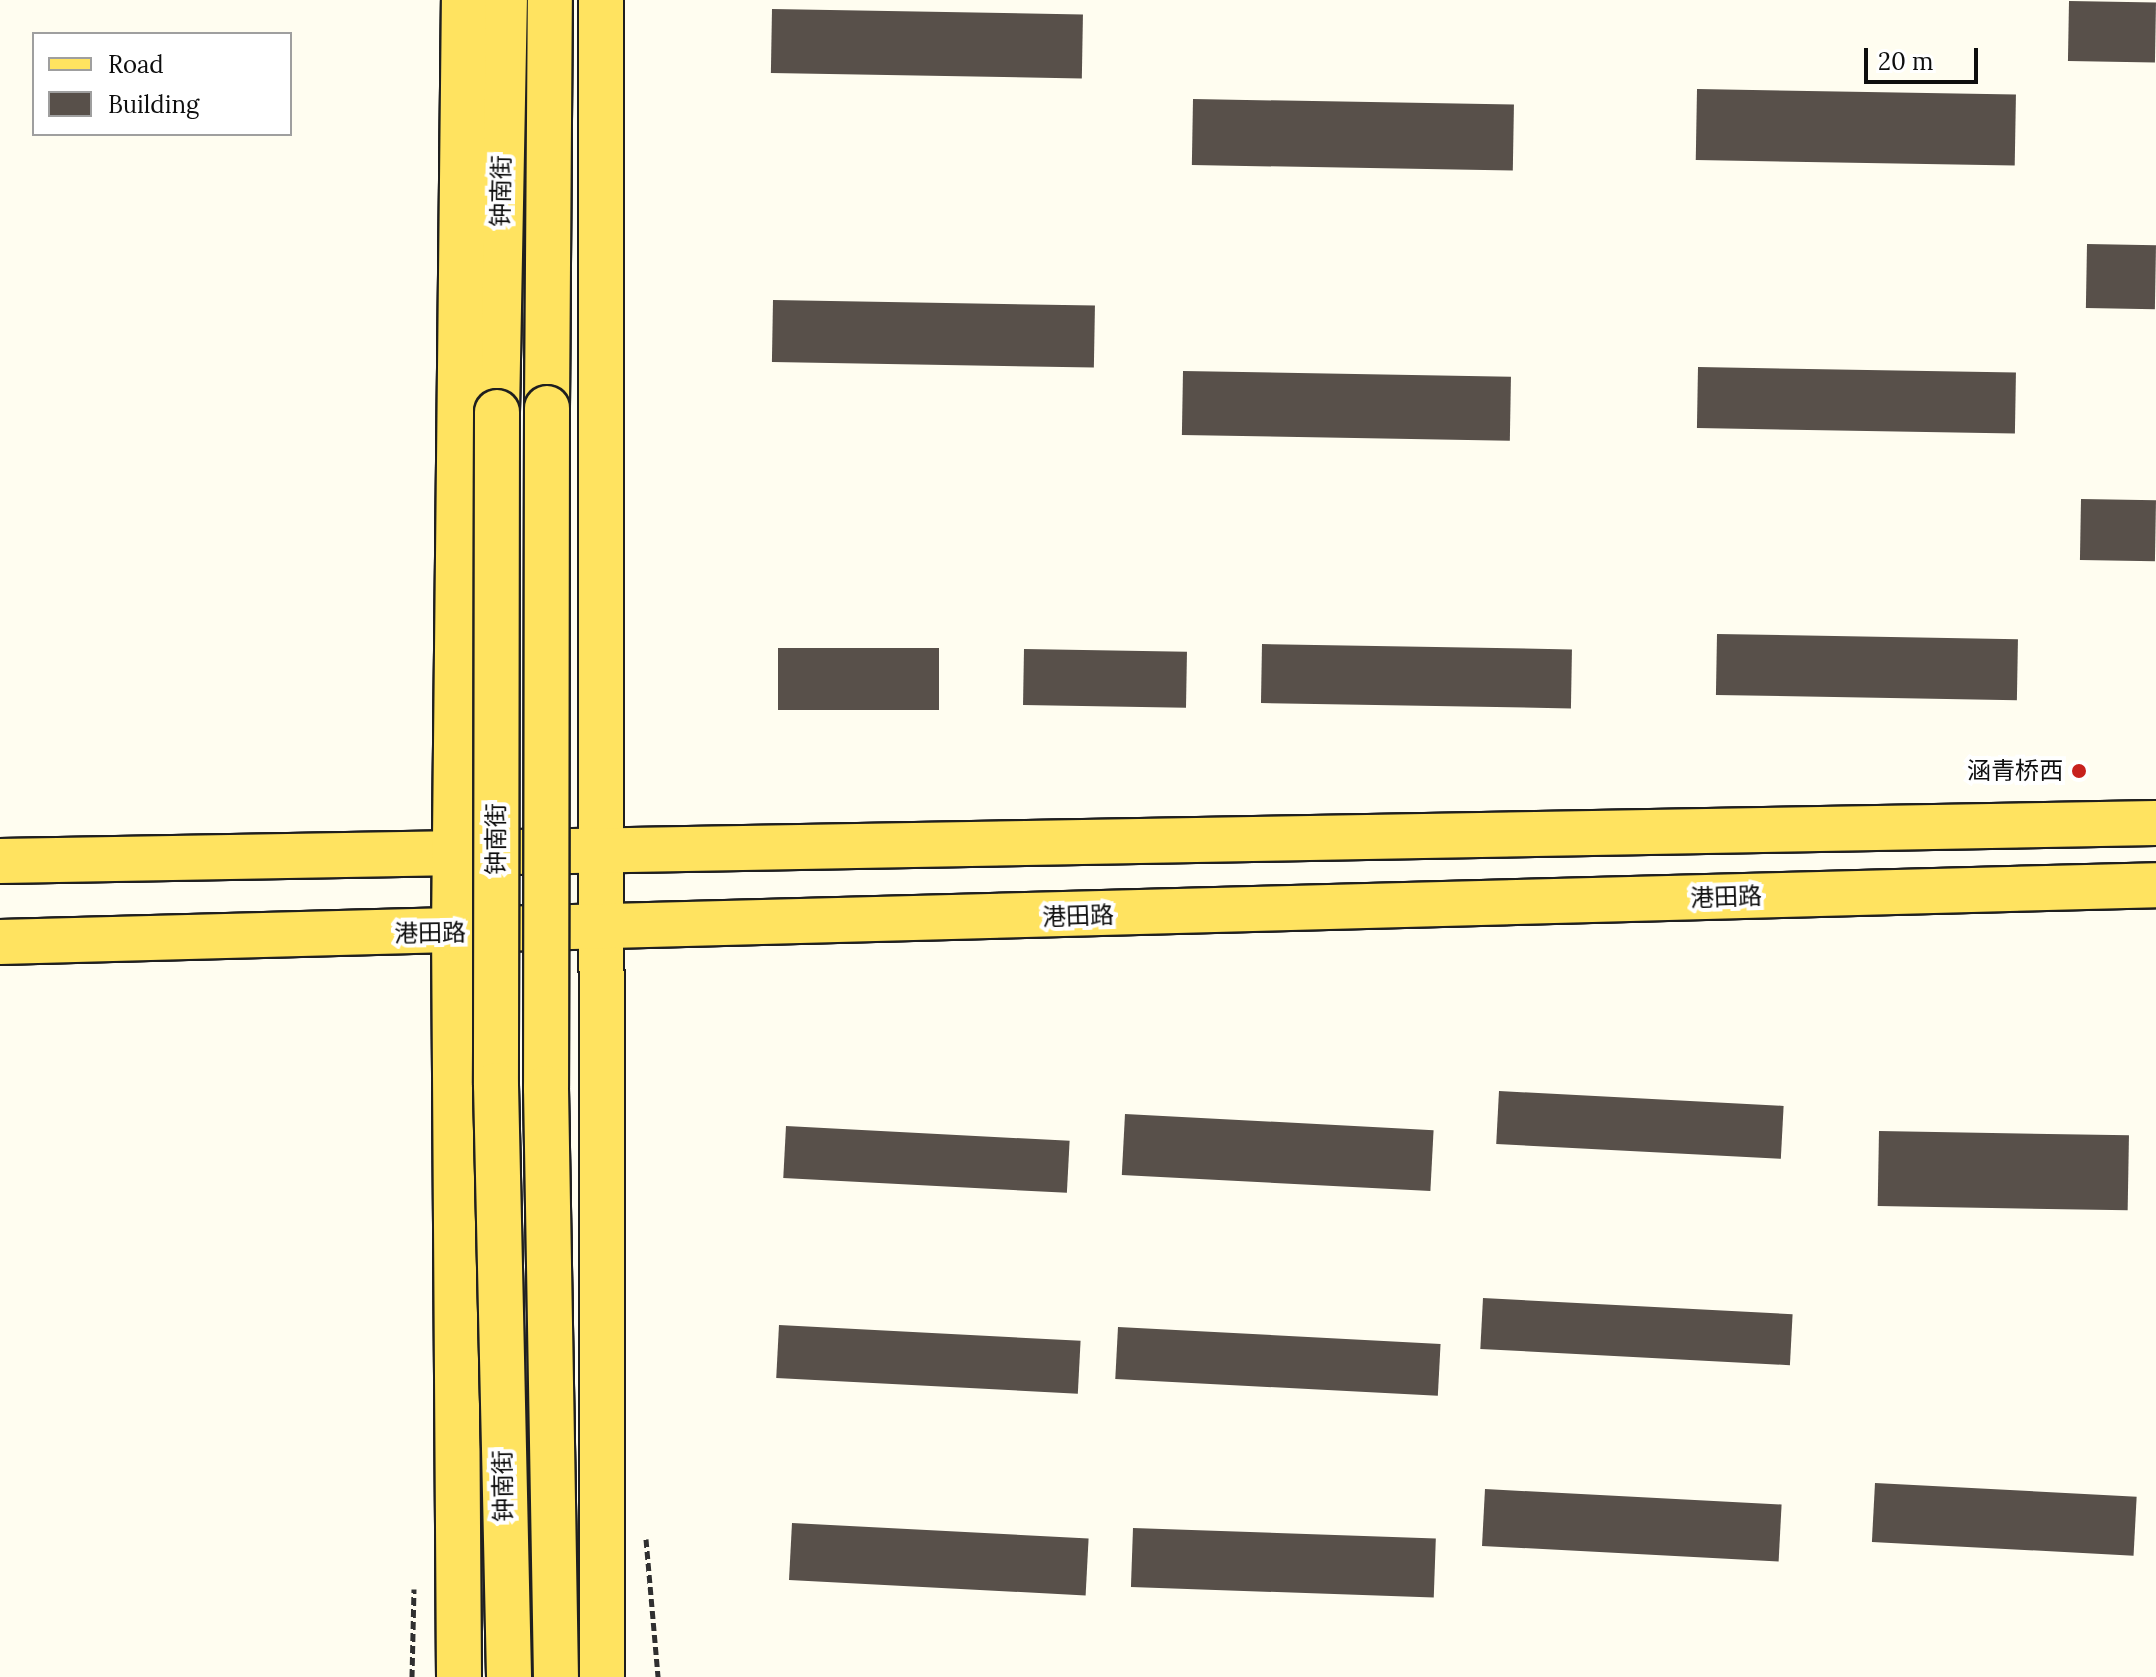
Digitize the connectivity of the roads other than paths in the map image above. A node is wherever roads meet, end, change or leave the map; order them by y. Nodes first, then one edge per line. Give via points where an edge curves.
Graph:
1 (464, 0) edge
2 (505, 0) edge
3 (550, 0) edge
4 (601, 0) edge
5 (2156, 823) edge
6 (456, 853) junction
7 (598, 853) junction
8 (0, 861) edge
9 (2156, 885) edge
10 (599, 930) junction
11 (454, 932) junction
12 (0, 942) edge
13 (458, 1663) edge
14 (602, 1669) edge
15 (509, 1677) edge
16 (556, 1677) edge

1 - 6 main road
2 - 15 main road, 钟南街, bridge via 497,412 496,1085
3 - 16 main road, 钟南街, bridge via 546,1088
4 - 7 main road
5 - 7 main road
6 - 7 main road
6 - 8 main road
6 - 11 main road
7 - 10 main road
9 - 10 main road, 港田路
10 - 11 main road, 港田路
10 - 14 main road
11 - 12 main road, 港田路
11 - 13 main road

